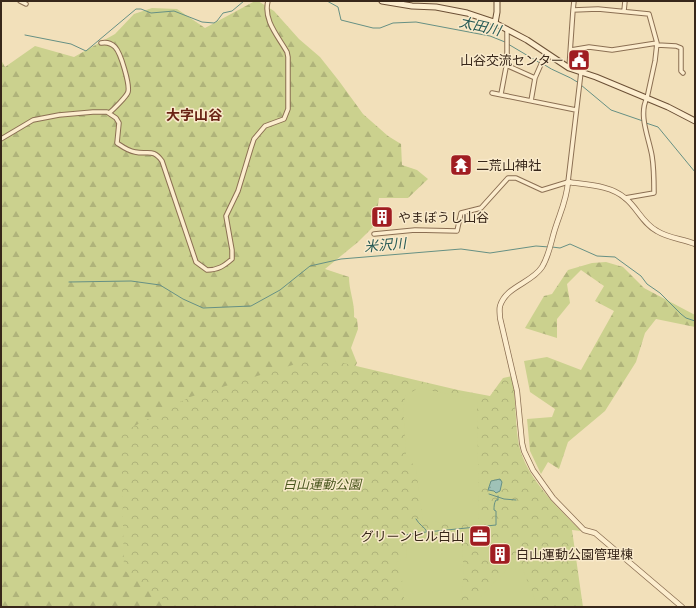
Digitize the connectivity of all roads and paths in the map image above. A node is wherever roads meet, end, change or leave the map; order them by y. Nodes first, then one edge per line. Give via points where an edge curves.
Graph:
1 (20, 1) edge
2 (268, 1) edge
3 (382, 1) edge
4 (497, 1) edge
5 (574, 1) edge
6 (625, 1) edge
7 (26, 4) dead end
8 (573, 10) junction
9 (624, 12) junction
10 (495, 23) junction
11 (507, 29) junction
12 (101, 43) dead end
13 (657, 44) junction
14 (571, 50) junction
15 (546, 53) junction
16 (506, 65) junction
17 (569, 68) junction
18 (581, 72) junction
19 (682, 73) dead end
20 (535, 78) junction
21 (492, 93) dead end
22 (501, 94) junction
23 (647, 98) junction
24 (531, 101) junction
25 (576, 110) junction
26 (109, 113) junction
27 (695, 121) edge
28 (1, 139) edge
29 (568, 182) junction
30 (625, 198) junction
31 (374, 234) dead end
32 (695, 244) edge
33 (682, 607) edge

1 - 7 street
2 - 26 street via 268,19 288,57 288,109 284,119 268,124 254,139 238,191 226,216 232,259 222,267 207,270 196,262 162,161 154,153 133,152 117,143 119,123
3 - 10 main road via 467,13
4 - 10 main road
5 - 8 street
6 - 9 street
8 - 9 street
8 - 14 street
9 - 13 street via 649,14
10 - 11 main road
11 - 15 main road
11 - 16 street
12 - 26 street via 110,43 116,47 128,83 126,95
13 - 14 street via 612,50 589,46
13 - 19 street via 681,48
13 - 23 street
14 - 17 street
15 - 17 main road
15 - 20 street
16 - 20 street
16 - 22 street
17 - 18 main road
18 - 23 main road
18 - 25 street
20 - 24 street
21 - 22 street
22 - 24 street
23 - 27 main road via 683,113
23 - 30 street via 644,115 653,162 654,193
24 - 25 street
25 - 29 street
26 - 28 street via 44,117 33,120
29 - 30 street via 595,186
29 - 31 street via 542,190 516,178 508,178 481,208 461,213 457,231 415,230
29 - 33 street via 567,195 542,267 507,295 500,306 500,318 517,391 524,451 533,470 553,498 584,530 595,533
30 - 32 street via 641,218 657,231

